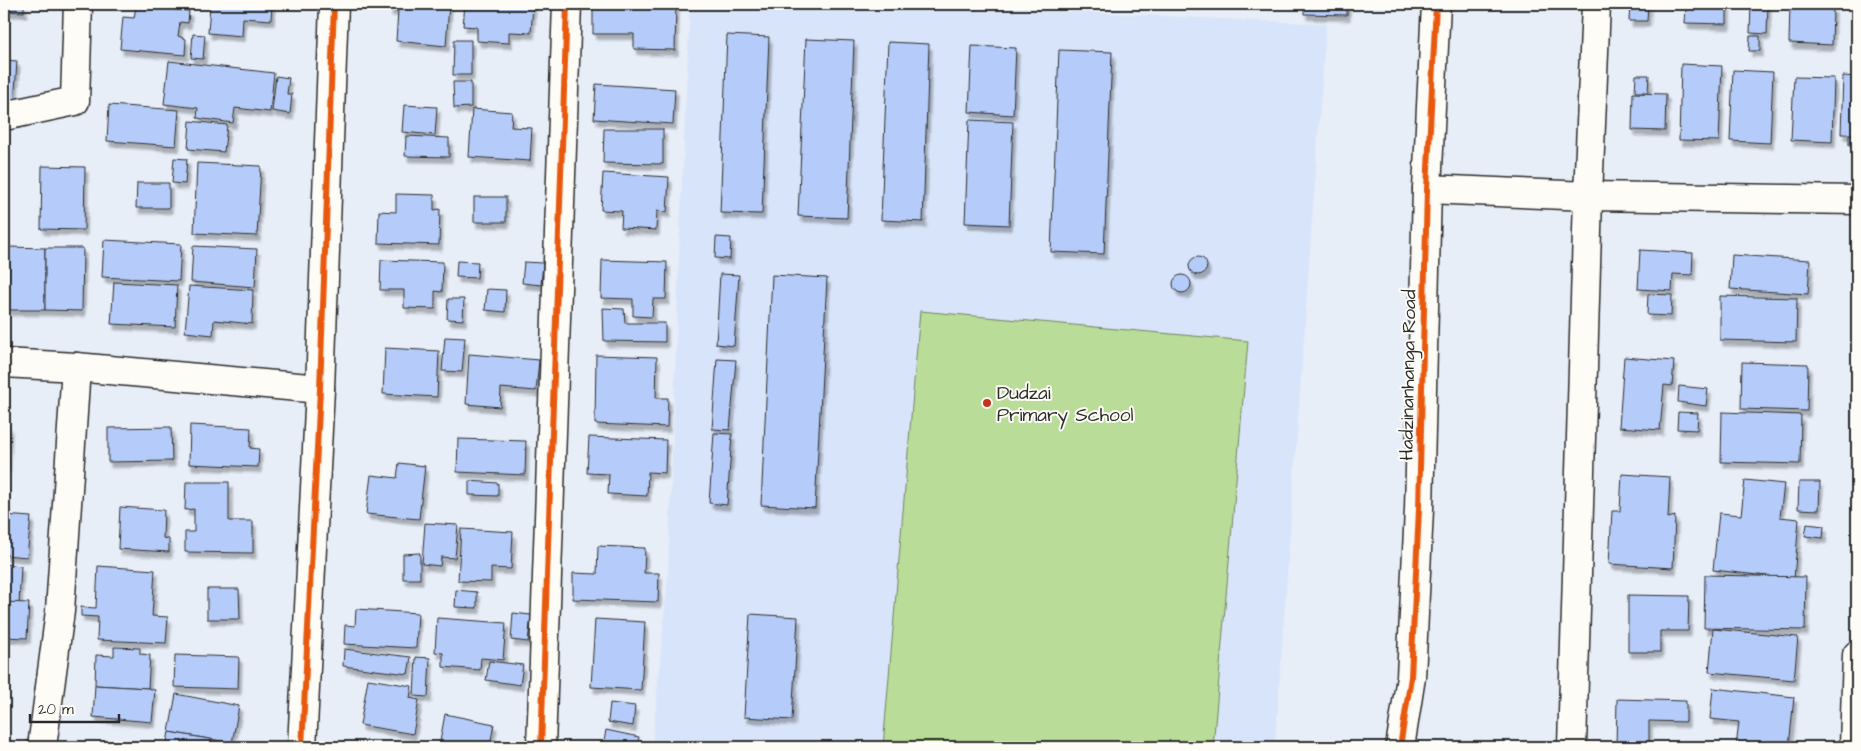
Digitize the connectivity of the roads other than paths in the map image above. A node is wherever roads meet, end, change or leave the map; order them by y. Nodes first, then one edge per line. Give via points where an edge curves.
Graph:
1 (78, 4) edge
2 (334, 4) edge
3 (567, 4) edge
4 (1436, 4) edge
5 (1596, 4) edge
6 (4, 116) edge
7 (1427, 189) junction
8 (1588, 196) junction
9 (1857, 200) edge
10 (4, 362) edge
11 (76, 367) junction
12 (320, 389) junction
13 (1857, 655) edge
14 (42, 747) edge
15 (302, 747) edge
16 (541, 747) edge
17 (1400, 747) edge
18 (1572, 747) edge
19 (1854, 747) edge

1 - 6 street via 75,101
2 - 12 street
3 - 16 street
4 - 7 street, Hadzinanhanga Road
5 - 8 street
7 - 8 street
7 - 17 street, Hadzinanhanga Road via 1411,677
8 - 9 street
8 - 18 street
10 - 11 street
11 - 12 street
11 - 14 street via 60,611
12 - 15 street
13 - 19 street

